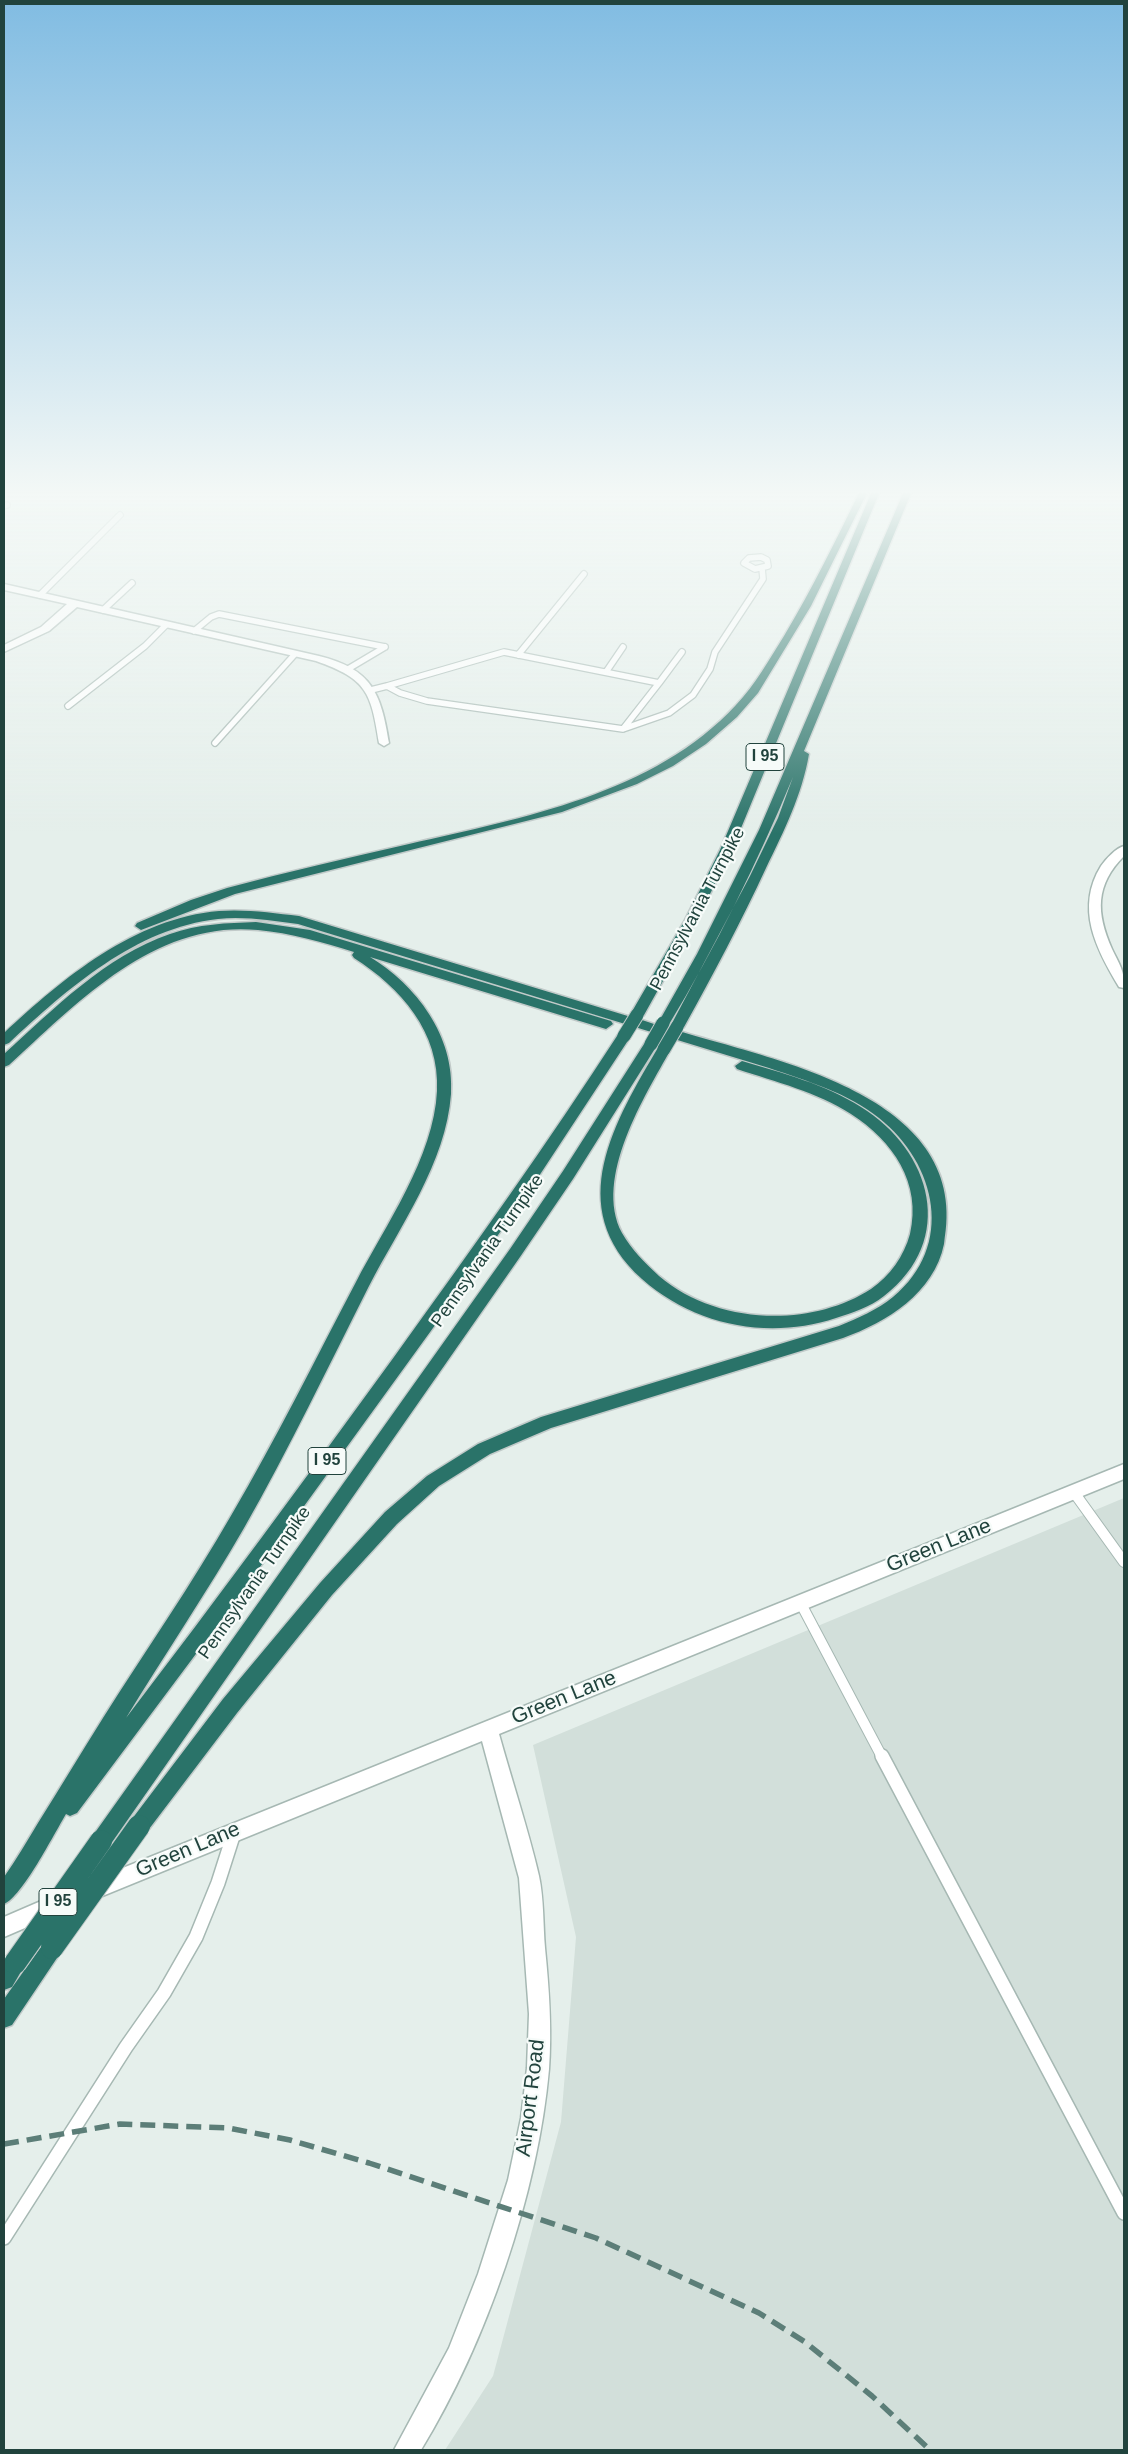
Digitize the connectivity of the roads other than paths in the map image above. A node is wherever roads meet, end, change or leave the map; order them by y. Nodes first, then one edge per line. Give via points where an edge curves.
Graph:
1 (73, 606) edge
2 (82, 606) edge
3 (108, 606) edge
4 (558, 606) edge
5 (746, 606) edge
6 (805, 606) edge
7 (828, 606) edge
8 (860, 606) edge
9 (103, 610) junction
10 (166, 625) junction
11 (194, 631) junction
12 (623, 647) dead end
13 (4, 649) edge
14 (682, 652) dead end
15 (295, 654) junction
16 (518, 655) junction
17 (348, 669) junction
18 (606, 672) junction
19 (659, 683) junction
20 (387, 686) junction
21 (371, 690) junction
22 (68, 706) dead end
23 (623, 729) junction
24 (804, 738) junction
25 (215, 743) dead end
26 (384, 744) dead end
27 (1124, 850) edge
28 (332, 941) junction
29 (1124, 984) edge
30 (36, 1010) junction
31 (4, 1040) edge
32 (657, 1047) junction
33 (4, 1062) edge
34 (1124, 1471) edge
35 (1073, 1491) junction
36 (1124, 1562) edge
37 (800, 1602) junction
38 (488, 1728) junction
39 (235, 1830) junction
40 (17, 1875) junction
41 (4, 1894) edge
42 (4, 1927) edge
43 (9, 1971) edge
44 (4, 2017) edge
45 (1124, 2213) edge
46 (4, 2238) edge
47 (407, 2450) edge

1 - 13 street via 39,633
2 - 9 street
3 - 9 lane
4 - 16 lane
5 - 23 lane via 715,652 712,664 689,701 666,716
6 - 30 highway via 761,680 734,715 678,758 629,784 556,810 263,882 195,902 148,923 103,950
7 - 40 highway, Pennsylvania Turnpike / I 95, bridge via 726,850 691,920 624,1036 461,1276 183,1660
8 - 24 highway, Pennsylvania Turnpike / I 95
9 - 10 street
10 - 11 street
10 - 22 lane via 145,646
11 - 15 street
11 - 17 lane via 219,614 384,647
12 - 18 lane
14 - 19 lane
15 - 17 street
15 - 25 lane
16 - 18 lane
16 - 20 lane via 504,652
17 - 21 street via 365,681
18 - 19 lane
19 - 23 lane
20 - 21 lane
20 - 23 lane via 427,701
21 - 26 street via 378,704
24 - 32 highway, Pennsylvania Turnpike / I 95, bridge via 736,889 663,1023
24 - 32 highway, bridge via 800,777 772,843 677,1027
27 - 29 street via 1105,868 1096,887 1093,906 1099,938
28 - 32 highway via 735,1063 799,1085 854,1110 882,1130 903,1153 920,1193 922,1207 918,1237 913,1252 895,1278 868,1299 832,1314 791,1322 771,1322 730,1318 702,1309 669,1292 640,1268 617,1236 606,1205 606,1187 614,1150
28 - 33 highway via 253,924 199,928 167,938 134,953 103,976
28 - 40 highway via 387,974 409,995 427,1020 442,1062 444,1094 438,1128 408,1194 239,1520
30 - 31 highway
30 - 44 highway, bridge via 130,942 166,926 232,914 266,914 299,920 774,1065 836,1087 884,1114 909,1136 929,1165 939,1198 940,1226 926,1270 906,1295 878,1315 843,1331 547,1422 484,1449 433,1481 391,1518 326,1589 230,1706 138,1826
32 - 43 highway, Pennsylvania Turnpike / I 95, bridge
34 - 35 street, Green Lane
35 - 36 lane
35 - 37 street, Green Lane
37 - 38 street, Green Lane
37 - 45 lane
38 - 39 street, Green Lane
38 - 47 street, Airport Road via 529,1878 540,2014 538,2068 520,2180 490,2274 459,2354
39 - 42 street, Green Lane
39 - 46 lane via 196,1937 164,1993
40 - 41 highway, Pennsylvania Turnpike / I 95

